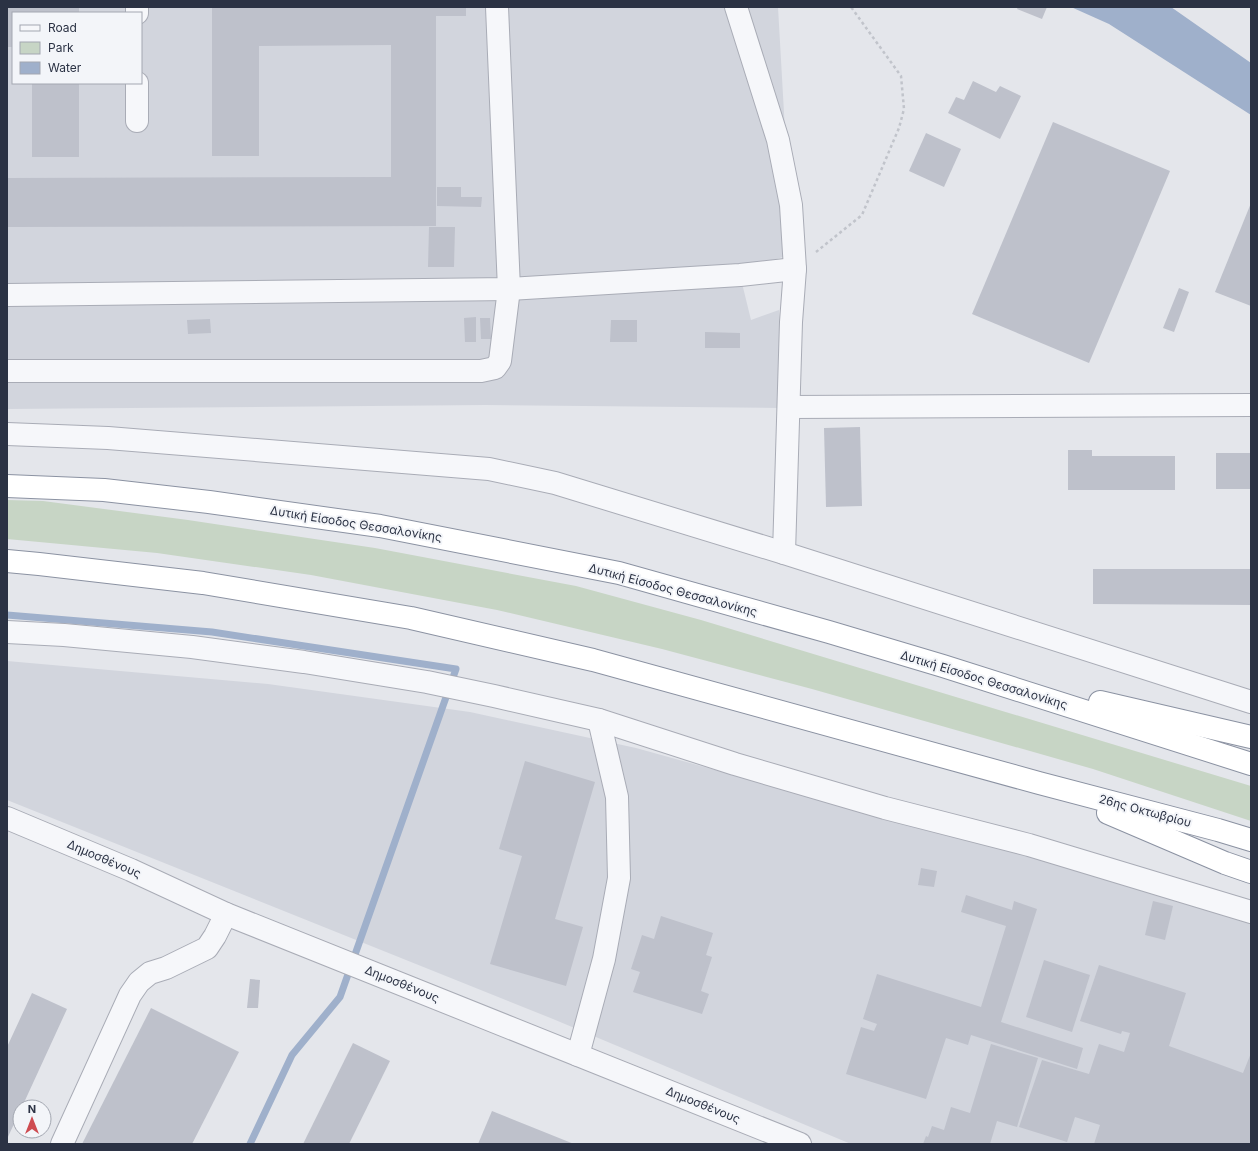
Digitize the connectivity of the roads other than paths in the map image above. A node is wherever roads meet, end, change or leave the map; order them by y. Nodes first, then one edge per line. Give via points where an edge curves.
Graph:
1 (497, 7) edge
2 (736, 7) edge
3 (137, 84) edge
4 (137, 121) dead end
5 (795, 269) junction
6 (509, 289) junction
7 (7, 295) edge
8 (7, 371) edge
9 (1251, 405) edge
10 (789, 407) junction
11 (7, 434) edge
12 (7, 486) edge
13 (784, 553) junction
14 (7, 561) edge
15 (7, 632) edge
16 (943, 666) junction
17 (1251, 702) edge
18 (599, 720) junction
19 (1251, 737) edge
20 (1251, 764) edge
21 (1039, 783) junction
22 (7, 818) edge
23 (1251, 840) edge
24 (1251, 872) edge
25 (1251, 912) edge
26 (226, 914) junction
27 (578, 1055) junction
28 (62, 1144) edge
29 (800, 1144) edge

1 - 6 street
2 - 5 street via 778,140 791,205
3 - 4 street
5 - 6 street via 740,275
5 - 10 street
6 - 7 street
6 - 8 street via 500,361 495,368 482,371
9 - 10 street
10 - 13 street
11 - 13 street via 108,438 489,469 555,483
12 - 16 highway, Δυτική Είσοδος Θεσσαλονίκης via 104,490 380,526 619,573
13 - 17 street
14 - 21 highway via 203,583 411,618 593,660
15 - 18 street via 192,647 304,662 427,682
16 - 19 highway
16 - 20 highway, Δυτική Είσοδος Θεσσαλονίκης
18 - 25 street via 735,764 885,808 1029,845
18 - 27 street via 617,796 619,878 604,959
21 - 23 highway, 26ης Οκτωβρίου
21 - 24 highway
22 - 26 street, Δημοσθένους via 131,870
26 - 27 street, Δημοσθένους
26 - 28 street via 207,948 150,973 139,982 130,995
27 - 29 street, Δημοσθένους

